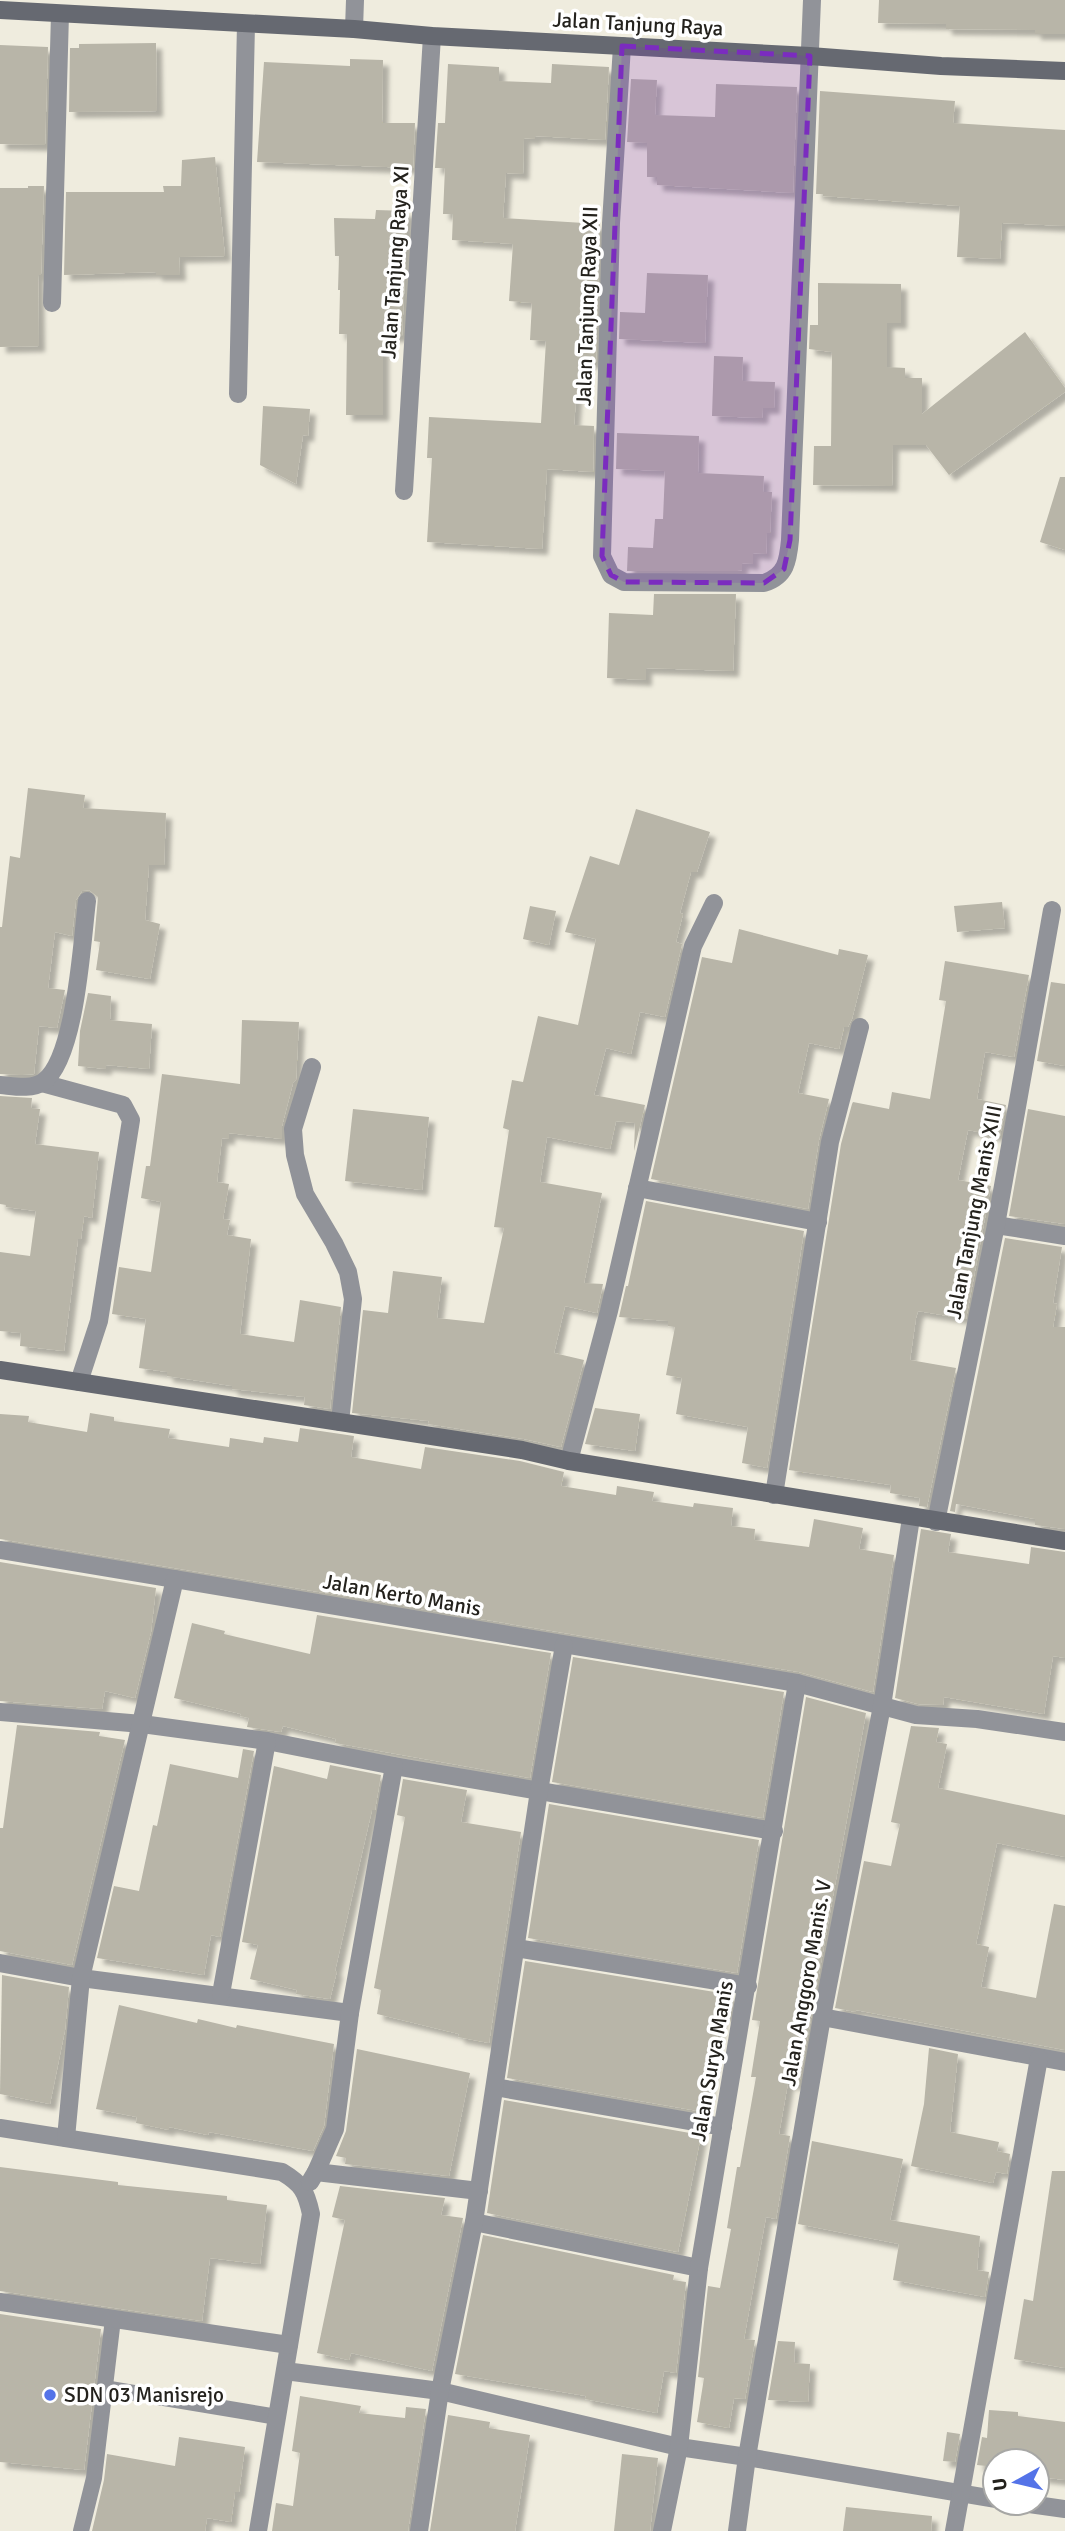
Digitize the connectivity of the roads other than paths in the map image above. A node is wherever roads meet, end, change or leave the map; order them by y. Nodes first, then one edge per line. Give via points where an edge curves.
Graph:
1 (355, 0) edge
2 (812, 0) edge
3 (60, 7) edge
4 (0, 9) edge
5 (246, 24) junction
6 (354, 29) junction
7 (432, 36) junction
8 (622, 46) junction
9 (810, 56) junction
10 (1065, 71) edge
11 (52, 303) dead end
12 (238, 394) dead end
13 (404, 491) dead end
14 (87, 901) dead end
15 (714, 903) dead end
16 (1052, 910) dead end
17 (860, 1027) dead end
18 (313, 1068) dead end
19 (42, 1083) junction
20 (0, 1084) edge
21 (637, 1188) junction
22 (818, 1222) junction
23 (996, 1224) junction
24 (1065, 1236) edge
25 (0, 1370) edge
26 (79, 1382) junction
27 (340, 1422) junction
28 (569, 1461) junction
29 (774, 1495) junction
30 (911, 1518) junction
31 (936, 1522) junction
32 (1065, 1541) edge
33 (0, 1550) edge
34 (175, 1579) junction
35 (564, 1645) junction
36 (797, 1683) junction
37 (882, 1706) junction
38 (0, 1712) edge
39 (142, 1724) junction
40 (1065, 1732) edge
41 (267, 1741) junction
42 (394, 1766) junction
43 (539, 1791) junction
44 (774, 1831) junction
45 (516, 1948) junction
46 (0, 1963) edge
47 (81, 1978) junction
48 (748, 1986) junction
49 (221, 1994) junction
50 (350, 2013) junction
51 (822, 2017) junction
52 (1039, 2058) junction
53 (1065, 2062) edge
54 (495, 2087) junction
55 (723, 2127) junction
56 (0, 2128) edge
57 (66, 2138) junction
58 (316, 2172) junction
59 (304, 2190) junction
60 (479, 2191) junction
61 (474, 2222) junction
62 (699, 2268) junction
63 (0, 2302) edge
64 (113, 2319) junction
65 (289, 2345) junction
66 (285, 2371) junction
67 (104, 2388) junction
68 (440, 2391) junction
69 (277, 2417) junction
70 (678, 2447) junction
71 (747, 2457) junction
72 (959, 2494) junction
73 (981, 2497) edge
74 (81, 2531) edge
75 (258, 2531) edge
76 (419, 2531) edge
77 (662, 2531) edge
78 (737, 2531) edge
79 (954, 2531) edge

1 - 6 street
2 - 9 street
3 - 4 main road, Jalan Tanjung Raya
3 - 5 main road, Jalan Tanjung Raya
3 - 11 street
5 - 6 main road, Jalan Tanjung Raya
5 - 12 street
6 - 7 main road, Jalan Tanjung Raya
7 - 8 main road, Jalan Tanjung Raya
7 - 13 street, Jalan Tanjung Raya XI
8 - 9 main road, Jalan Tanjung Raya
8 - 9 street, Jalan Tanjung Raya XII via 611,223 602,546 611,575 636,583 764,583 785,569 790,540
9 - 10 main road, Jalan Tanjung Raya
14 - 19 street via 76,1002 63,1049
15 - 21 street via 692,946
16 - 23 street, Jalan Tanjung Manis XIII
17 - 22 street via 830,1142
18 - 27 street via 293,1129 305,1194 348,1272 353,1299
19 - 20 street
19 - 26 street via 123,1105 131,1120 99,1321
21 - 22 street
21 - 28 street
22 - 29 street
23 - 24 street
23 - 31 street, Jalan Tanjung Manis XIII
25 - 26 main road
26 - 27 main road
27 - 28 main road
28 - 29 main road
29 - 30 main road
30 - 31 main road
30 - 37 street, Jalan Anggoro Manis. V
31 - 32 main road
33 - 34 street, Jalan Kerto Manis
34 - 35 street, Jalan Kerto Manis
34 - 39 street
35 - 36 street, Jalan Kerto Manis
35 - 43 street
36 - 37 street, Jalan Kerto Manis
36 - 44 street, Jalan Surya Manis
37 - 40 street, Jalan Kerto Manis via 916,1715
37 - 51 street, Jalan Anggoro Manis. V
38 - 39 street
39 - 41 street
39 - 47 street
41 - 42 street
41 - 49 street
42 - 43 street
42 - 50 street
43 - 44 street
43 - 45 street
44 - 48 street, Jalan Surya Manis
45 - 48 street
45 - 54 street
46 - 47 street
47 - 49 street
47 - 57 street
48 - 55 street, Jalan Surya Manis
49 - 50 street
50 - 58 street via 335,2129
51 - 52 street
51 - 71 street, Jalan Anggoro Manis. V
52 - 53 street
52 - 72 street
54 - 55 street
54 - 60 street
55 - 62 street, Jalan Surya Manis
56 - 57 street
57 - 59 street via 282,2172
58 - 59 street
58 - 60 street
59 - 65 street via 311,2214
60 - 61 street
61 - 62 street
61 - 68 street
62 - 70 street, Jalan Surya Manis
63 - 64 street
64 - 65 street
64 - 67 lane
65 - 66 street
66 - 68 street
66 - 69 street
67 - 69 lane
67 - 74 lane via 94,2478
68 - 70 street
68 - 76 street
69 - 75 street
70 - 71 street
70 - 77 street, Jalan Surya Manis
71 - 72 street
71 - 78 street, Jalan Anggoro Manis. V
72 - 73 street
72 - 79 street

